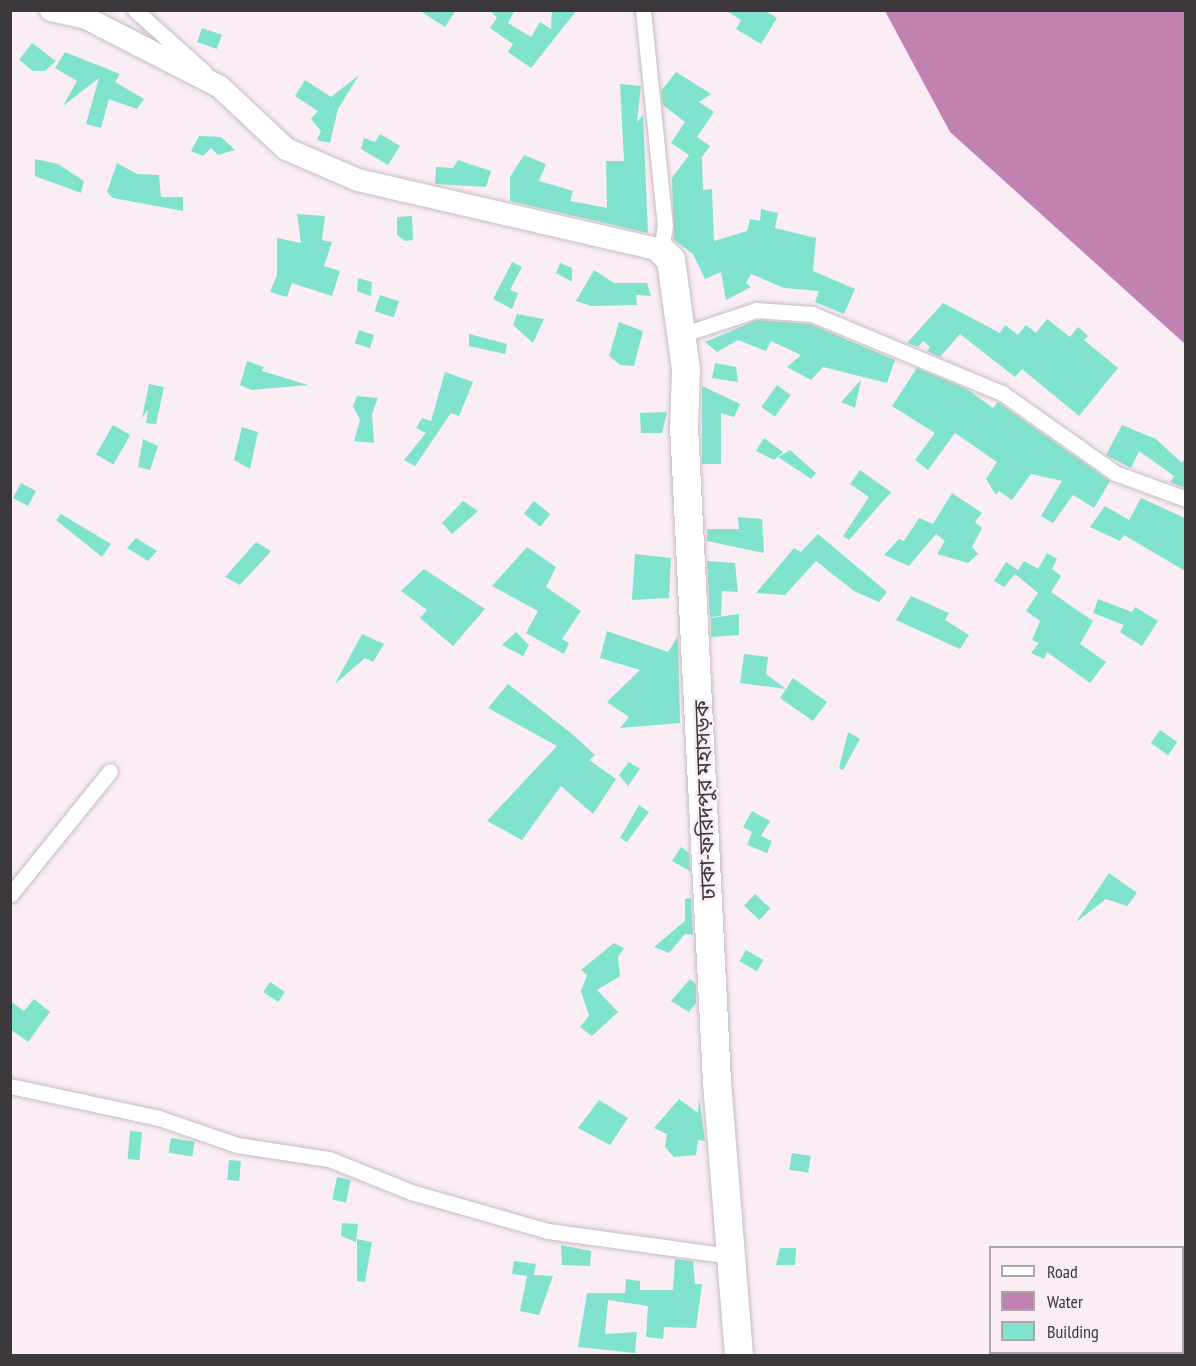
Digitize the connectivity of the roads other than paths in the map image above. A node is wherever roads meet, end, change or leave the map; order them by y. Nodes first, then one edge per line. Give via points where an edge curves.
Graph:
1 (51, 10) edge
2 (135, 10) edge
3 (643, 10) edge
4 (219, 87) junction
5 (661, 249) junction
6 (681, 334) junction
7 (1185, 499) edge
8 (110, 771) dead end
9 (10, 895) edge
10 (10, 1086) edge
11 (731, 1256) junction
12 (739, 1356) edge

1 - 4 street via 86,18
2 - 4 street
3 - 5 street via 665,225
4 - 5 street via 286,148 358,180
5 - 6 highway, ঢাকা-ফরিদপুর মহাসড়ক via 671,260
6 - 7 street via 756,310 812,314 1002,393 1115,473
6 - 11 highway, ঢাকা-ফরিদপুর মহাসড়ক via 717,1082
8 - 9 street
10 - 11 street via 159,1118 237,1145 329,1159 411,1192 548,1231
11 - 12 highway, ঢাকা-ফরিদপুর মহাসড়ক

